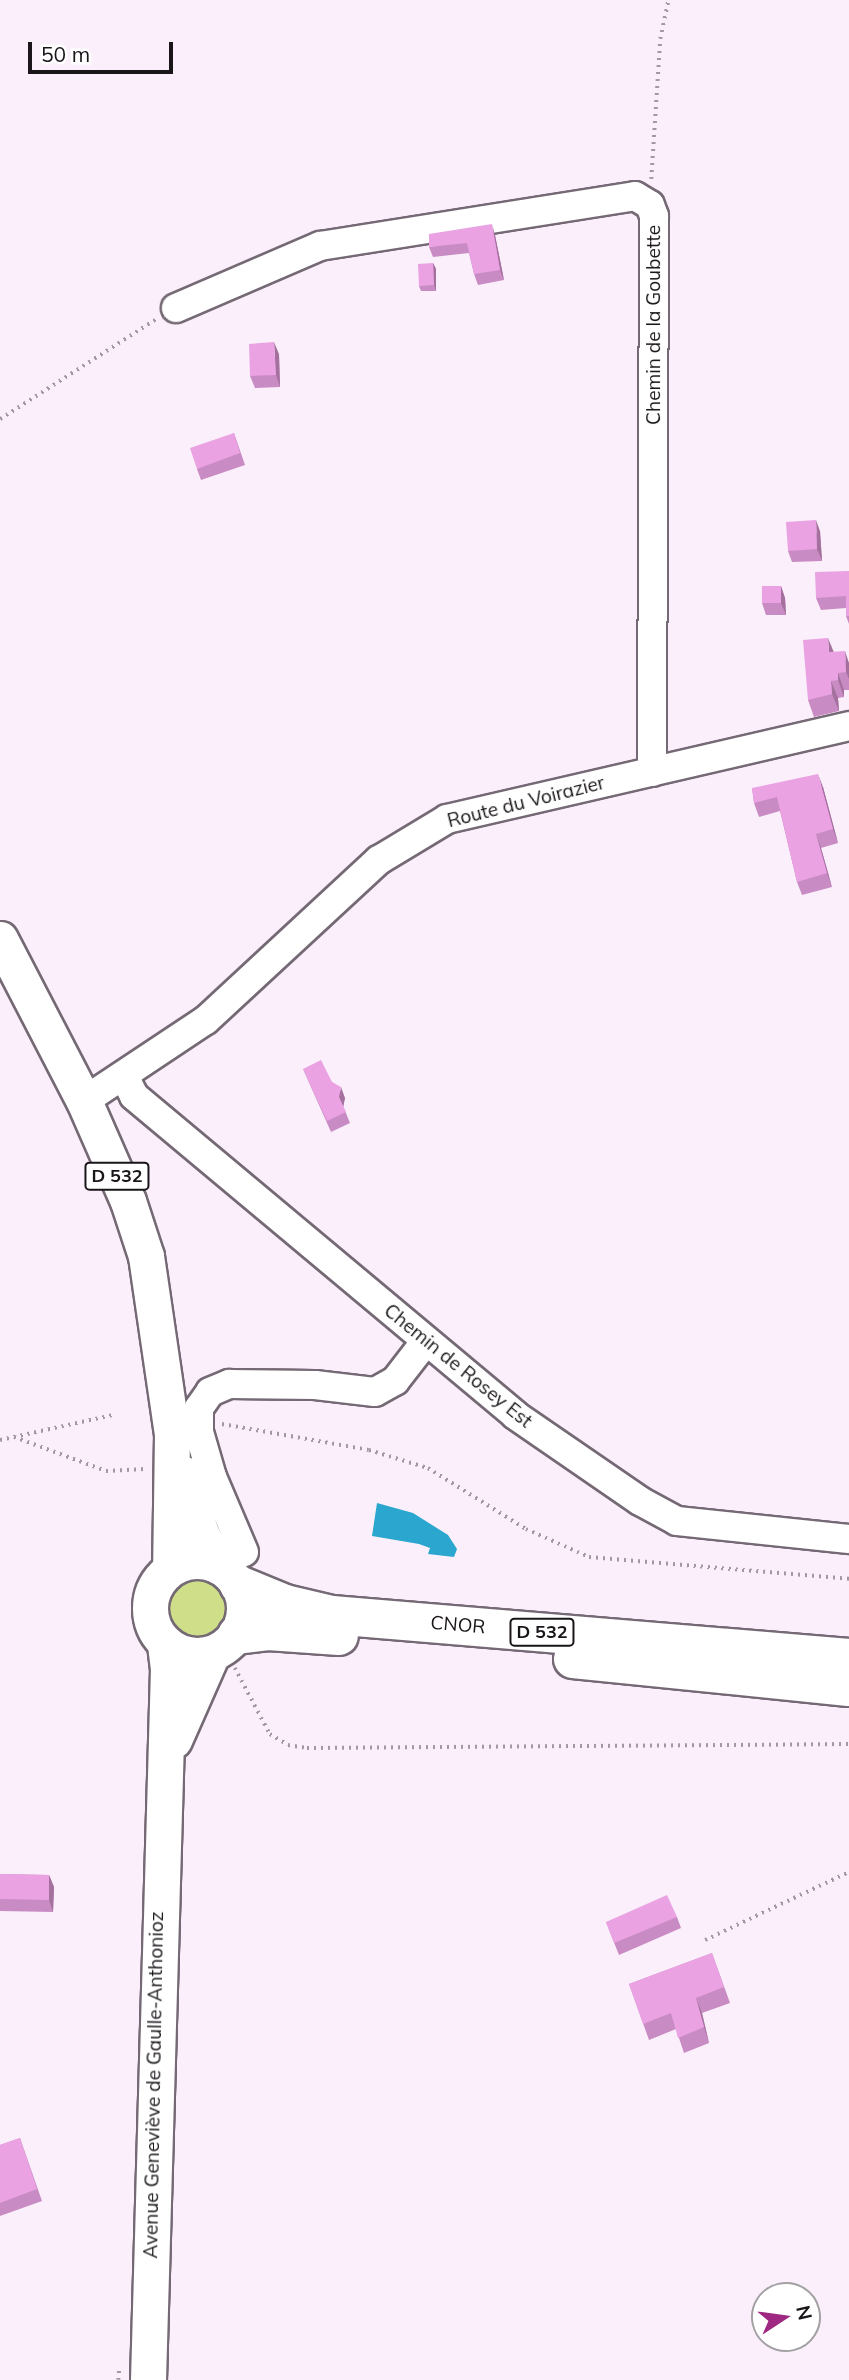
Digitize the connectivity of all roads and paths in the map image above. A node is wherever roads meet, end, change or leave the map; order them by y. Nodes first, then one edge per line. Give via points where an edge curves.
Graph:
1 (668, 0) edge
2 (650, 205) junction
3 (176, 308) joint
4 (0, 419) edge
5 (849, 726) edge
6 (652, 772) junction
7 (0, 939) edge
8 (125, 1078) junction
9 (84, 1101) junction
10 (426, 1341) junction
11 (113, 1415) dead end
12 (216, 1423) dead end
13 (14, 1437) junction
14 (0, 1440) edge
15 (172, 1446) junction
16 (849, 1539) edge
17 (234, 1568) junction
18 (170, 1569) junction
19 (849, 1580) edge
20 (165, 1644) junction
21 (224, 1645) junction
22 (849, 1658) edge
23 (849, 1687) edge
24 (849, 1744) edge
25 (161, 1791) junction
26 (849, 1872) edge
27 (705, 1940) dead end
28 (150, 2211) junction
29 (132, 2380) edge
30 (148, 2380) edge

1 - 2 path via 660,39
2 - 3 street, Chemin de la Goubette via 635,196 320,246
2 - 6 street, Chemin de la Goubette via 654,216
3 - 4 path
5 - 6 street, Route du Voirazier
6 - 8 street, Route du Voirazier via 447,819 379,860 206,1020
7 - 9 main road, D 532
8 - 9 street, Route du Voirazier
8 - 10 street, Chemin de Rosey Est via 134,1096
9 - 15 main road, D 532 via 128,1201 146,1256
10 - 16 street, Chemin de Rosey Est via 515,1415 664,1516 704,1525
10 - 17 street via 395,1381 375,1392 315,1385 229,1384 210,1392 199,1408 200,1432
11 - 13 path
12 - 19 path via 369,1450 428,1468 526,1529 589,1557
13 - 14 path
13 - 15 path via 106,1471 141,1471
15 - 17 main road, D 532 via 200,1531
15 - 18 main road, D 532
17 - 18 main road via 202,1561
17 - 21 main road via 244,1619
17 - 22 highway, CNOR / D 532 via 285,1604 332,1615
18 - 20 main road via 159,1580 149,1608
20 - 21 main road via 179,1653
20 - 25 main road, Avenue Geneviève de Gaulle-Anthonioz via 168,1669
21 - 23 highway, CNOR / D 532 via 319,1634
21 - 24 path via 270,1734 288,1745
21 - 25 main road, Avenue Geneviève de Gaulle-Anthonioz via 175,1736
25 - 28 main road, Avenue Geneviève de Gaulle-Anthonioz
26 - 27 path
28 - 29 main road
28 - 30 main road, Avenue Geneviève de Gaulle-Anthonioz

